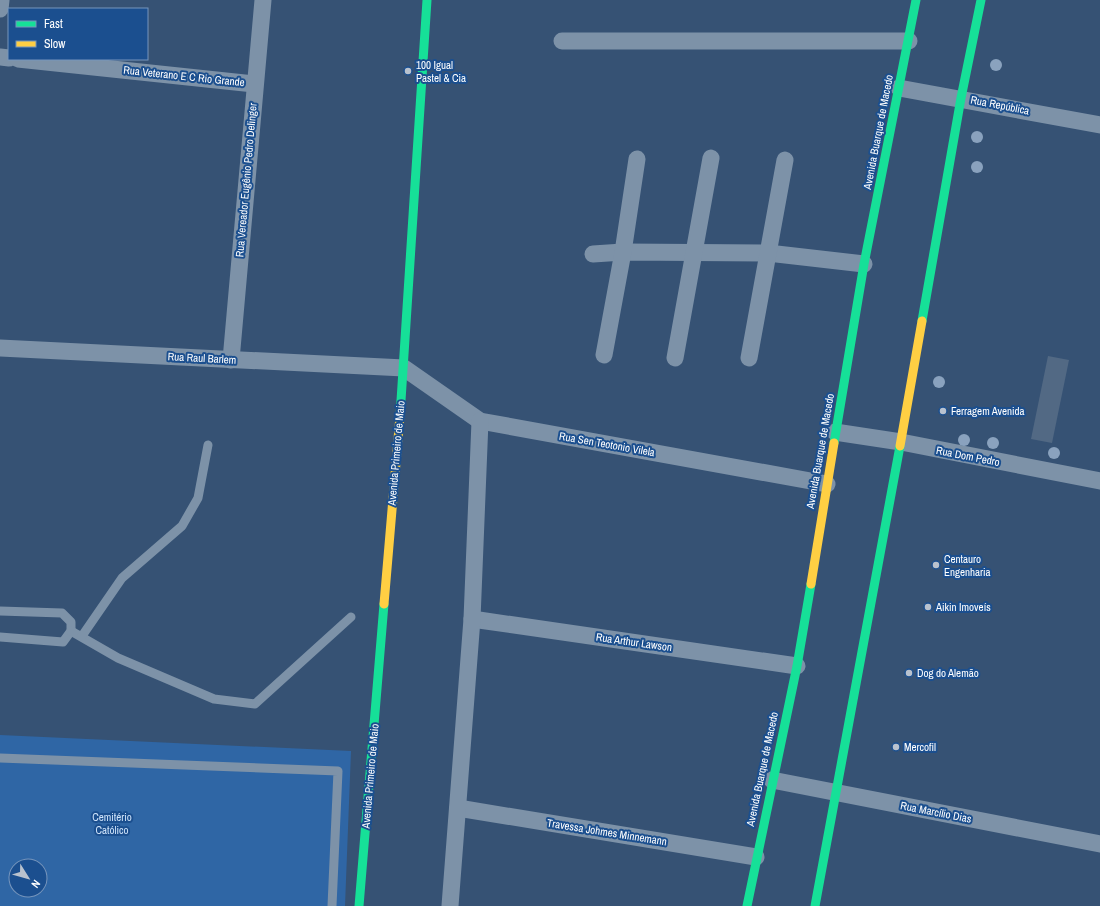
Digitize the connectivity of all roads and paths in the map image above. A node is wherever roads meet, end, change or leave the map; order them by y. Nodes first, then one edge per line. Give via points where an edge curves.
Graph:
1 (1, 0) edge
2 (263, 0) edge
3 (427, 0) edge
4 (916, 0) edge
5 (981, 0) edge
6 (0, 9) edge
7 (562, 41) dead end
8 (909, 41) junction
9 (27, 60) edge
10 (254, 84) junction
11 (899, 88) junction
12 (961, 98) junction
13 (1100, 124) edge
14 (711, 158) dead end
15 (637, 159) dead end
16 (785, 160) dead end
17 (624, 252) junction
18 (693, 252) junction
19 (768, 253) junction
20 (593, 254) dead end
21 (864, 264) junction
22 (0, 348) edge
23 (604, 355) dead end
24 (675, 358) dead end
25 (749, 358) dead end
26 (231, 360) junction
27 (404, 368) junction
28 (480, 421) junction
29 (835, 432) junction
30 (901, 442) junction
31 (208, 445) dead end
32 (1100, 481) edge
33 (826, 484) junction
34 (0, 611) edge
35 (351, 617) dead end
36 (472, 619) junction
37 (71, 631) junction
38 (82, 636) junction
39 (0, 637) edge
40 (797, 666) junction
41 (0, 758) edge
42 (772, 780) junction
43 (835, 792) junction
44 (458, 808) junction
45 (1100, 844) edge
46 (756, 857) junction
47 (332, 906) edge
48 (359, 906) edge
49 (450, 906) edge
50 (748, 906) edge
51 (815, 906) edge

1 - 6 street
2 - 10 street, Rua Vereador Eugênio Pedro Delinger
3 - 27 main road, Avenida Primeiro de Maio
4 - 8 main road, Avenida Buarque de Macedo
5 - 12 main road
7 - 8 street
8 - 11 main road, Avenida Buarque de Macedo
9 - 10 street, Rua Veterano E C Rio Grande
10 - 26 street, Rua Vereador Eugênio Pedro Delinger
11 - 12 street, Rua República
11 - 21 main road, Avenida Buarque de Macedo
12 - 13 street, Rua República
12 - 30 main road
14 - 18 street
15 - 17 street
16 - 19 street
17 - 18 street
17 - 20 street
17 - 23 street
18 - 19 street
18 - 24 street
19 - 21 street
19 - 25 street
21 - 29 main road, Avenida Buarque de Macedo
22 - 26 street, Rua Raul Barlem
26 - 27 street, Rua Raul Barlem
27 - 28 street, Rua Sen Teotonio Vilela
27 - 48 main road, Avenida Primeiro de Maio
28 - 33 street, Rua Sen Teotonio Vilela
28 - 36 street
29 - 30 street, Rua Dom Pedro
29 - 33 main road, Avenida Buarque de Macedo
30 - 32 street, Rua Dom Pedro
30 - 43 main road
31 - 38 lane via 198,498 182,526 122,578
33 - 40 main road, Avenida Buarque de Macedo
34 - 37 lane via 62,613 71,622
35 - 38 lane via 255,704 214,699 118,658
36 - 40 street, Rua Arthur Lawson
36 - 44 street
37 - 38 lane
37 - 39 lane via 63,642
40 - 42 main road, Avenida Buarque de Macedo
41 - 47 lane via 338,771
42 - 43 street, Rua Marcílio Dias
42 - 46 main road, Avenida Buarque de Macedo
43 - 45 street, Rua Marcílio Dias
43 - 51 main road
44 - 46 street, Travessa Johmes Minnemann
44 - 49 street
46 - 50 main road, Avenida Buarque de Macedo

